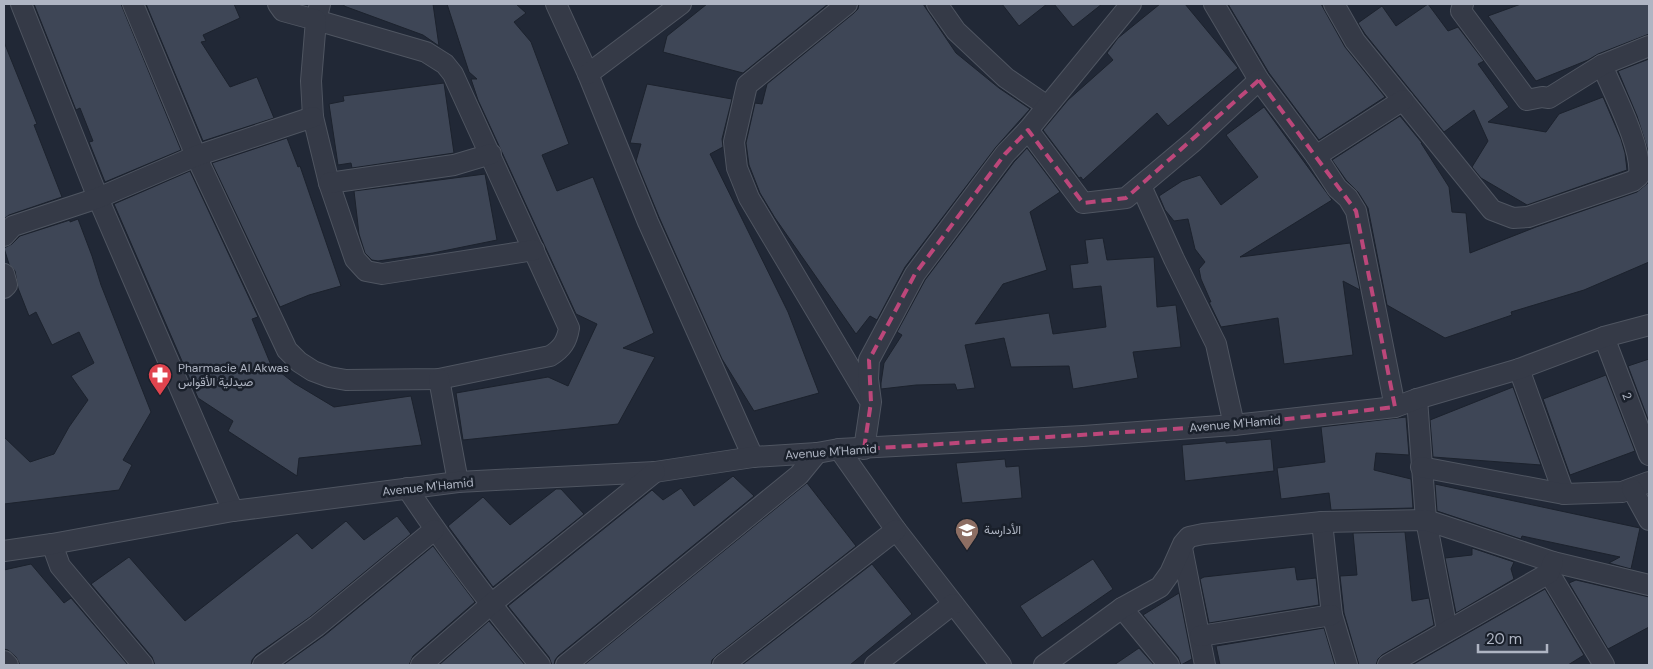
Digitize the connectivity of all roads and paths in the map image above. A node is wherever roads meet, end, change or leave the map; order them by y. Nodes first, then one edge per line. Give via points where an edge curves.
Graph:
1 (21, 4) edge
2 (133, 4) edge
3 (278, 4) edge
4 (556, 4) edge
5 (681, 4) edge
6 (847, 4) edge
7 (937, 4) edge
8 (1131, 4) edge
9 (1214, 4) edge
10 (1334, 4) edge
11 (1480, 4) edge
12 (1462, 8) edge
13 (318, 12) edge
14 (1649, 46) edge
15 (1602, 65) junction
16 (588, 74) junction
17 (1259, 80) junction
18 (1402, 100) junction
19 (1047, 106) junction
20 (313, 117) junction
21 (1028, 130) junction
22 (491, 154) junction
23 (196, 156) junction
24 (1316, 156) junction
25 (329, 183) junction
26 (1141, 186) junction
27 (98, 198) junction
28 (4, 236) edge
29 (534, 250) junction
30 (4, 274) edge
31 (4, 288) edge
32 (1649, 325) edge
33 (1604, 337) junction
34 (1519, 369) junction
35 (440, 379) junction
36 (1417, 399) junction
37 (871, 402) junction
38 (1395, 407) junction
39 (1234, 425) junction
40 (838, 449) junction
41 (864, 449) junction
42 (817, 453) junction
43 (1649, 455) edge
44 (753, 457) junction
45 (1421, 467) junction
46 (656, 472) junction
47 (458, 482) junction
48 (1640, 486) edge
49 (408, 488) junction
50 (1564, 494) junction
51 (233, 511) junction
52 (1426, 520) junction
53 (1649, 520) edge
54 (1322, 522) junction
55 (434, 530) junction
56 (896, 530) junction
57 (52, 544) junction
58 (1182, 548) junction
59 (4, 551) edge
60 (1551, 568) junction
61 (1649, 585) edge
62 (953, 604) junction
63 (490, 605) junction
64 (1122, 608) junction
65 (1332, 615) junction
66 (1447, 630) junction
67 (1200, 636) junction
68 (4, 661) edge
69 (8, 665) edge
70 (143, 665) edge
71 (263, 665) edge
72 (421, 665) edge
73 (540, 665) edge
74 (566, 665) edge
75 (723, 665) edge
76 (875, 665) edge
77 (1001, 665) edge
78 (1044, 665) edge
79 (1169, 665) edge
80 (1205, 665) edge
81 (1347, 665) edge
82 (1388, 665) edge
83 (1604, 665) edge

1 - 27 street
2 - 23 street
3 - 13 street via 283,11
4 - 16 street
5 - 16 street
6 - 37 street via 747,85 734,142 737,168 749,198
7 - 19 street via 956,32 1006,78
8 - 19 street
9 - 17 street
10 - 18 street via 1355,41
11 - 12 street
12 - 15 street via 1526,100 1549,98
13 - 20 street via 311,81
13 - 22 street via 416,48 445,64 453,74
14 - 15 street
15 - 18 street via 1636,146 1639,176 1528,217 1513,218 1492,210
16 - 44 street via 648,222
17 - 24 street
17 - 26 street via 1194,142
18 - 24 street
19 - 21 street
20 - 23 street
20 - 25 street
21 - 26 street via 1083,203 1126,198
21 - 37 street via 1004,154 915,274 869,360
22 - 25 street via 454,165
22 - 29 street
23 - 27 street
23 - 35 street via 286,350 299,362 329,377 346,380
24 - 38 street via 1356,212
25 - 29 street via 355,259 366,271 374,274
26 - 39 street via 1216,344
27 - 28 street via 13,226
27 - 51 street
29 - 35 street via 569,328 564,346 550,356
30 - 31 street via 7,285
32 - 33 street, Avenue M'Hamid
33 - 34 street, Avenue M'Hamid
33 - 43 street, 2
34 - 36 street, Avenue M'Hamid
34 - 50 street
35 - 47 street
36 - 38 street, Avenue M'Hamid
36 - 45 street
37 - 41 street
38 - 39 street, Avenue M'Hamid
39 - 41 street, Avenue M'Hamid
40 - 41 street, Avenue M'Hamid
40 - 42 street, Avenue M'Hamid
40 - 56 street
42 - 44 street, Avenue M'Hamid
42 - 74 street via 799,476
44 - 46 street, Avenue M'Hamid
45 - 50 street
45 - 52 street
46 - 47 street, Avenue M'Hamid
46 - 63 street
47 - 49 street, Avenue M'Hamid
48 - 50 street via 1622,492
48 - 53 street
49 - 51 street, Avenue M'Hamid
49 - 55 street
51 - 57 street, Avenue M'Hamid
52 - 54 street
52 - 60 street
52 - 66 street
54 - 58 street via 1203,534 1189,537
54 - 65 street
55 - 63 street
55 - 71 street via 317,626
56 - 62 street
56 - 75 street
57 - 59 street, Avenue M'Hamid
57 - 70 street via 60,566
58 - 64 street via 1160,587
58 - 67 street
60 - 61 street
60 - 66 street
60 - 83 street
62 - 76 street
62 - 77 street
63 - 72 street
63 - 73 street
64 - 78 street
64 - 79 street
65 - 67 street
65 - 81 street
66 - 82 street
67 - 80 street
68 - 69 street

